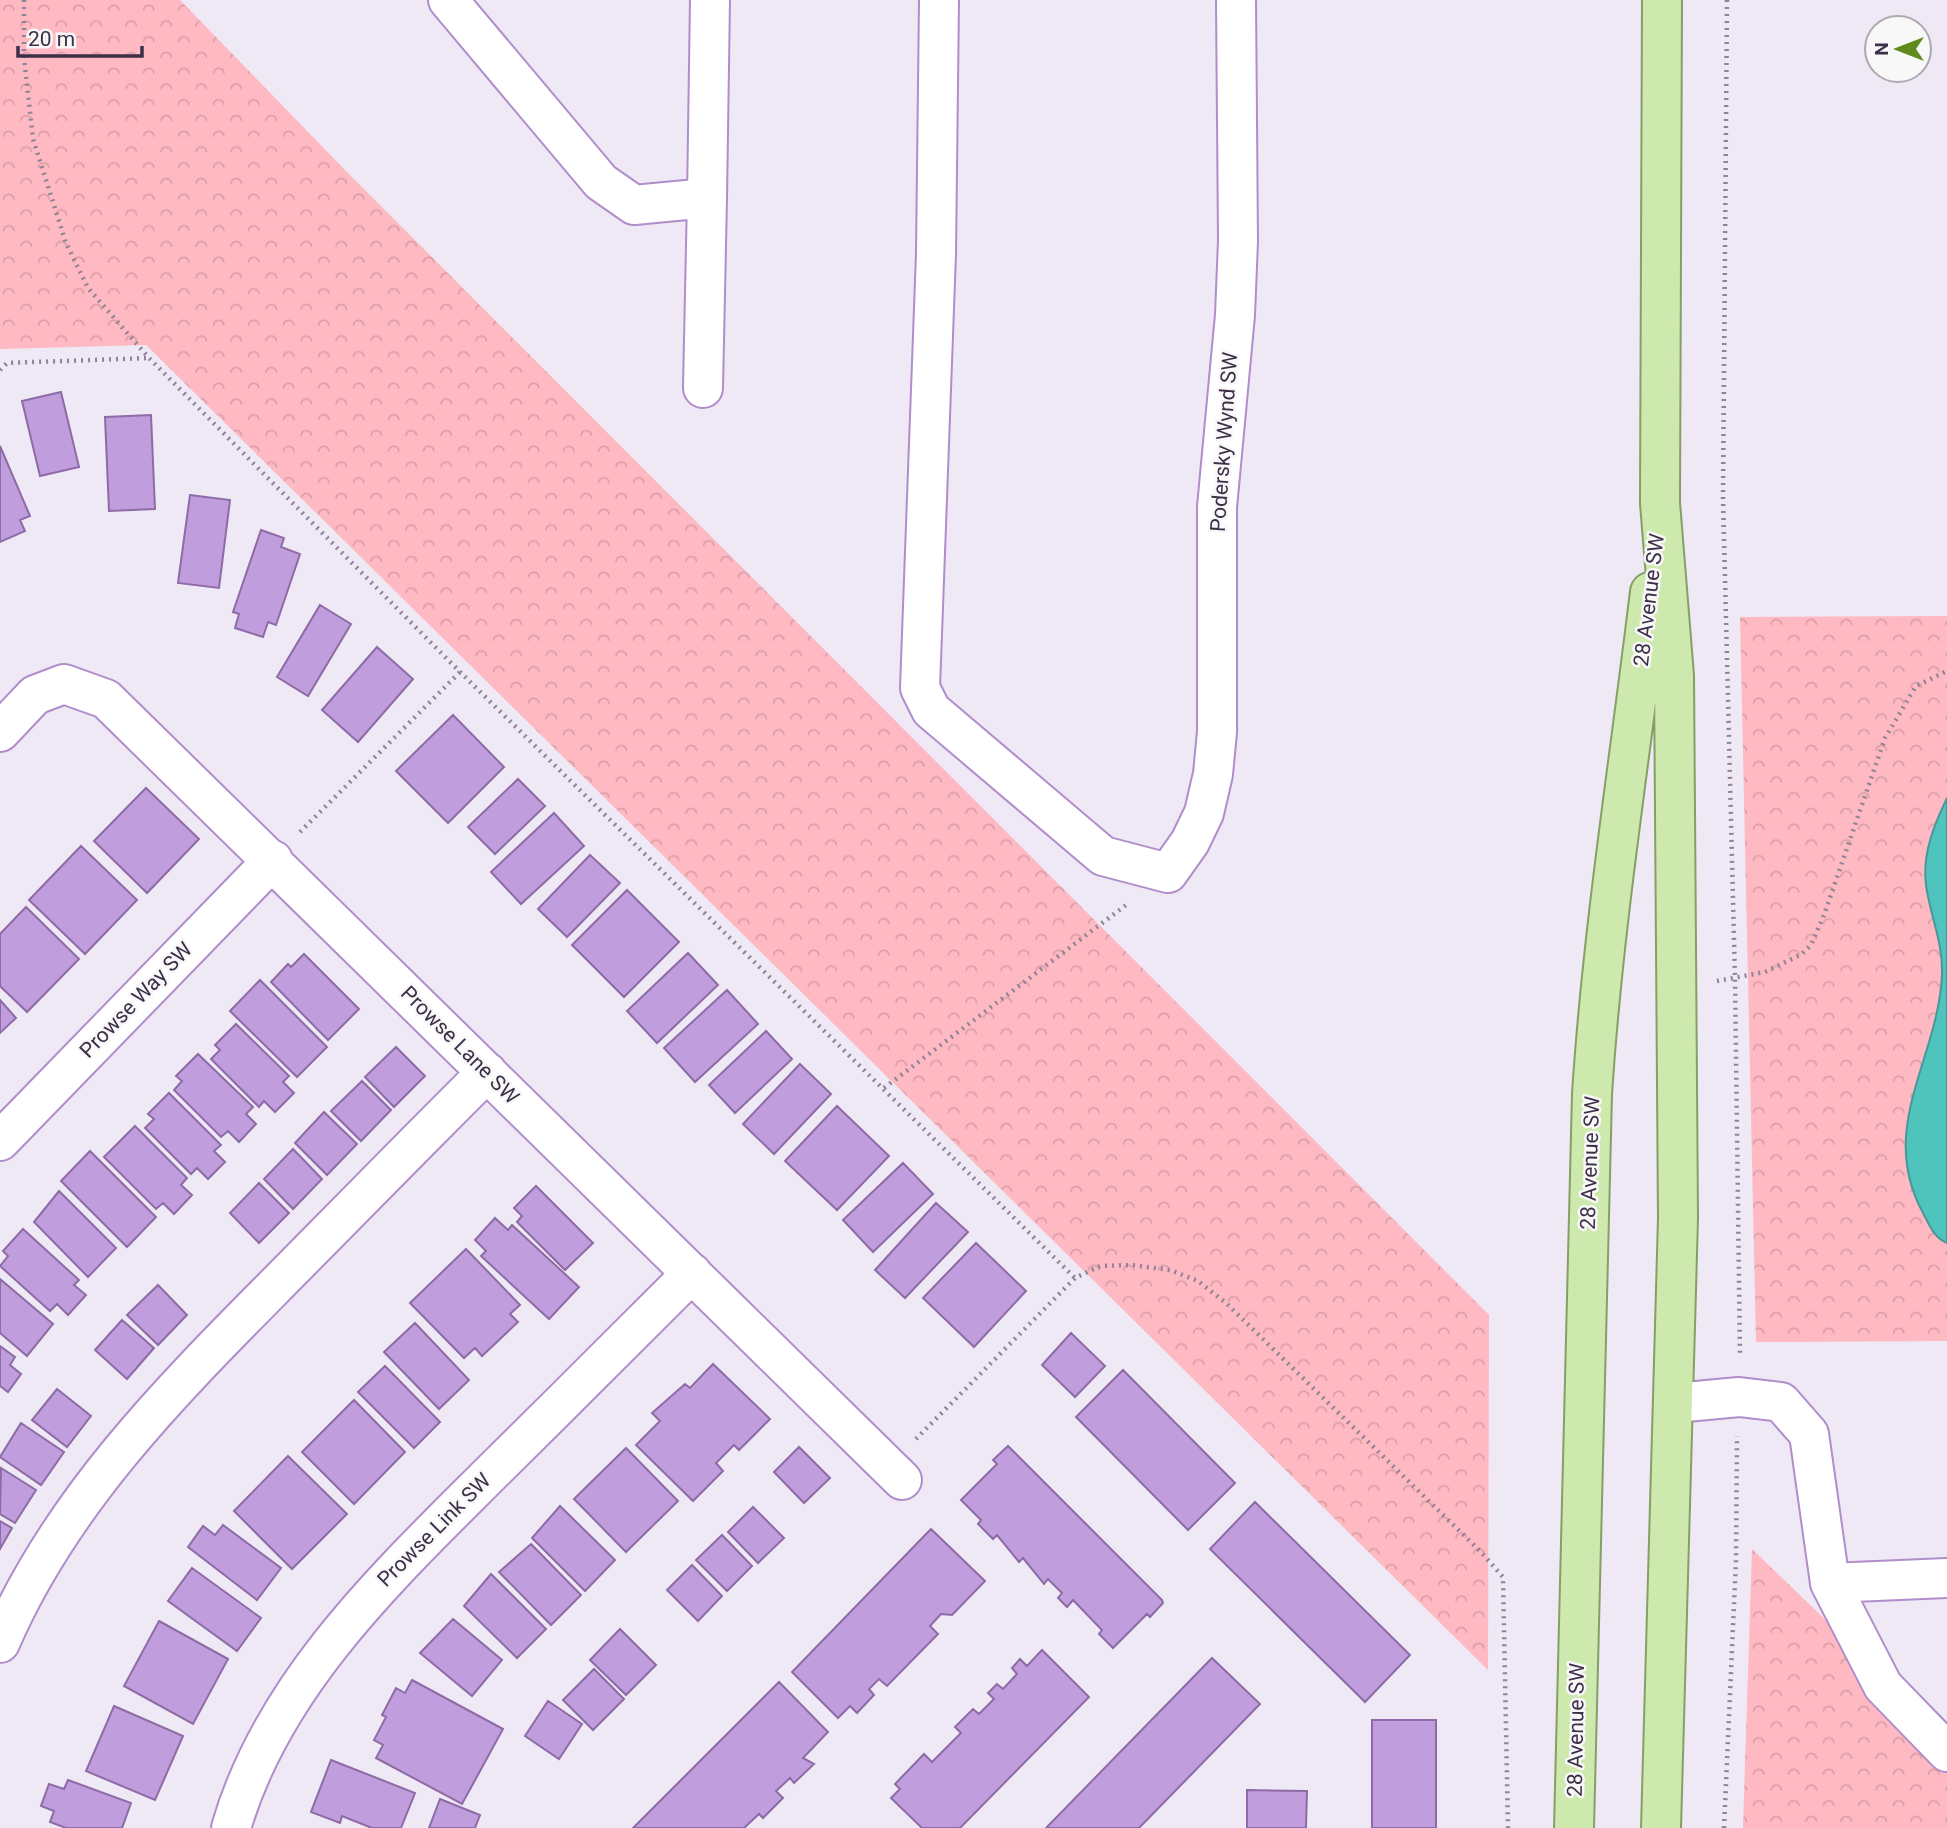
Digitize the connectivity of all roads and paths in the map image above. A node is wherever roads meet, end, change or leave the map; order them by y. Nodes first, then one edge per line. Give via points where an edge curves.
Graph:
1 (24, 0) edge
2 (448, 0) edge
3 (710, 0) edge
4 (939, 0) edge
5 (1236, 0) edge
6 (1662, 0) edge
7 (1727, 0) edge
8 (707, 198) junction
9 (149, 358) junction
10 (0, 370) edge
11 (703, 388) dead end
12 (1660, 503) junction
13 (1947, 670) edge
14 (460, 672) junction
15 (0, 732) edge
16 (273, 860) junction
17 (1168, 873) junction
18 (1735, 979) junction
19 (1713, 981) dead end
20 (487, 1072) junction
21 (884, 1088) junction
22 (0, 1141) edge
23 (692, 1273) junction
24 (1075, 1278) junction
25 (1740, 1361) dead end
26 (1675, 1403) junction
27 (1737, 1434) dead end
28 (895, 1474) joint
29 (1947, 1578) edge
30 (1830, 1583) junction
31 (0, 1643) edge
32 (1947, 1752) edge
33 (231, 1828) edge
34 (1508, 1828) edge
35 (1574, 1828) edge
36 (1661, 1828) edge
37 (1724, 1828) edge

1 - 9 path via 24,58 33,139 66,243 88,288
2 - 8 street via 601,182 634,205
3 - 8 street
4 - 17 street via 936,254 920,688 931,710 1103,856
5 - 17 street, Podersky Wynd SW via 1238,241 1217,507 1217,732 1203,813
6 - 12 main road, 28 Avenue SW
7 - 18 path via 1723,498
8 - 11 street
9 - 10 path via 7,363
9 - 14 path
12 - 26 main road, 28 Avenue SW via 1674,676
12 - 35 main road, 28 Avenue SW via 1600,981 1592,1094
13 - 18 path via 1916,686 1885,738 1811,945 1782,965
14 - 16 path
14 - 21 path
15 - 16 street, Prowse Lane SW via 35,695 64,684 106,699
16 - 20 street, Prowse Lane SW
16 - 22 street, Prowse Way SW
17 - 21 path
18 - 19 path
18 - 25 path
20 - 23 street, Prowse Lane SW
20 - 31 street via 134,1434 63,1528
21 - 24 path
23 - 28 street, Prowse Lane SW
23 - 33 street, Prowse Link SW via 377,1586 272,1730
24 - 28 path
24 - 34 path via 1100,1266 1132,1265 1170,1270 1198,1281 1236,1313 1503,1577
26 - 30 street via 1739,1396 1781,1402 1802,1426 1808,1434
26 - 36 main road, 28 Avenue SW
27 - 37 path
29 - 30 street
30 - 32 street via 1883,1686

